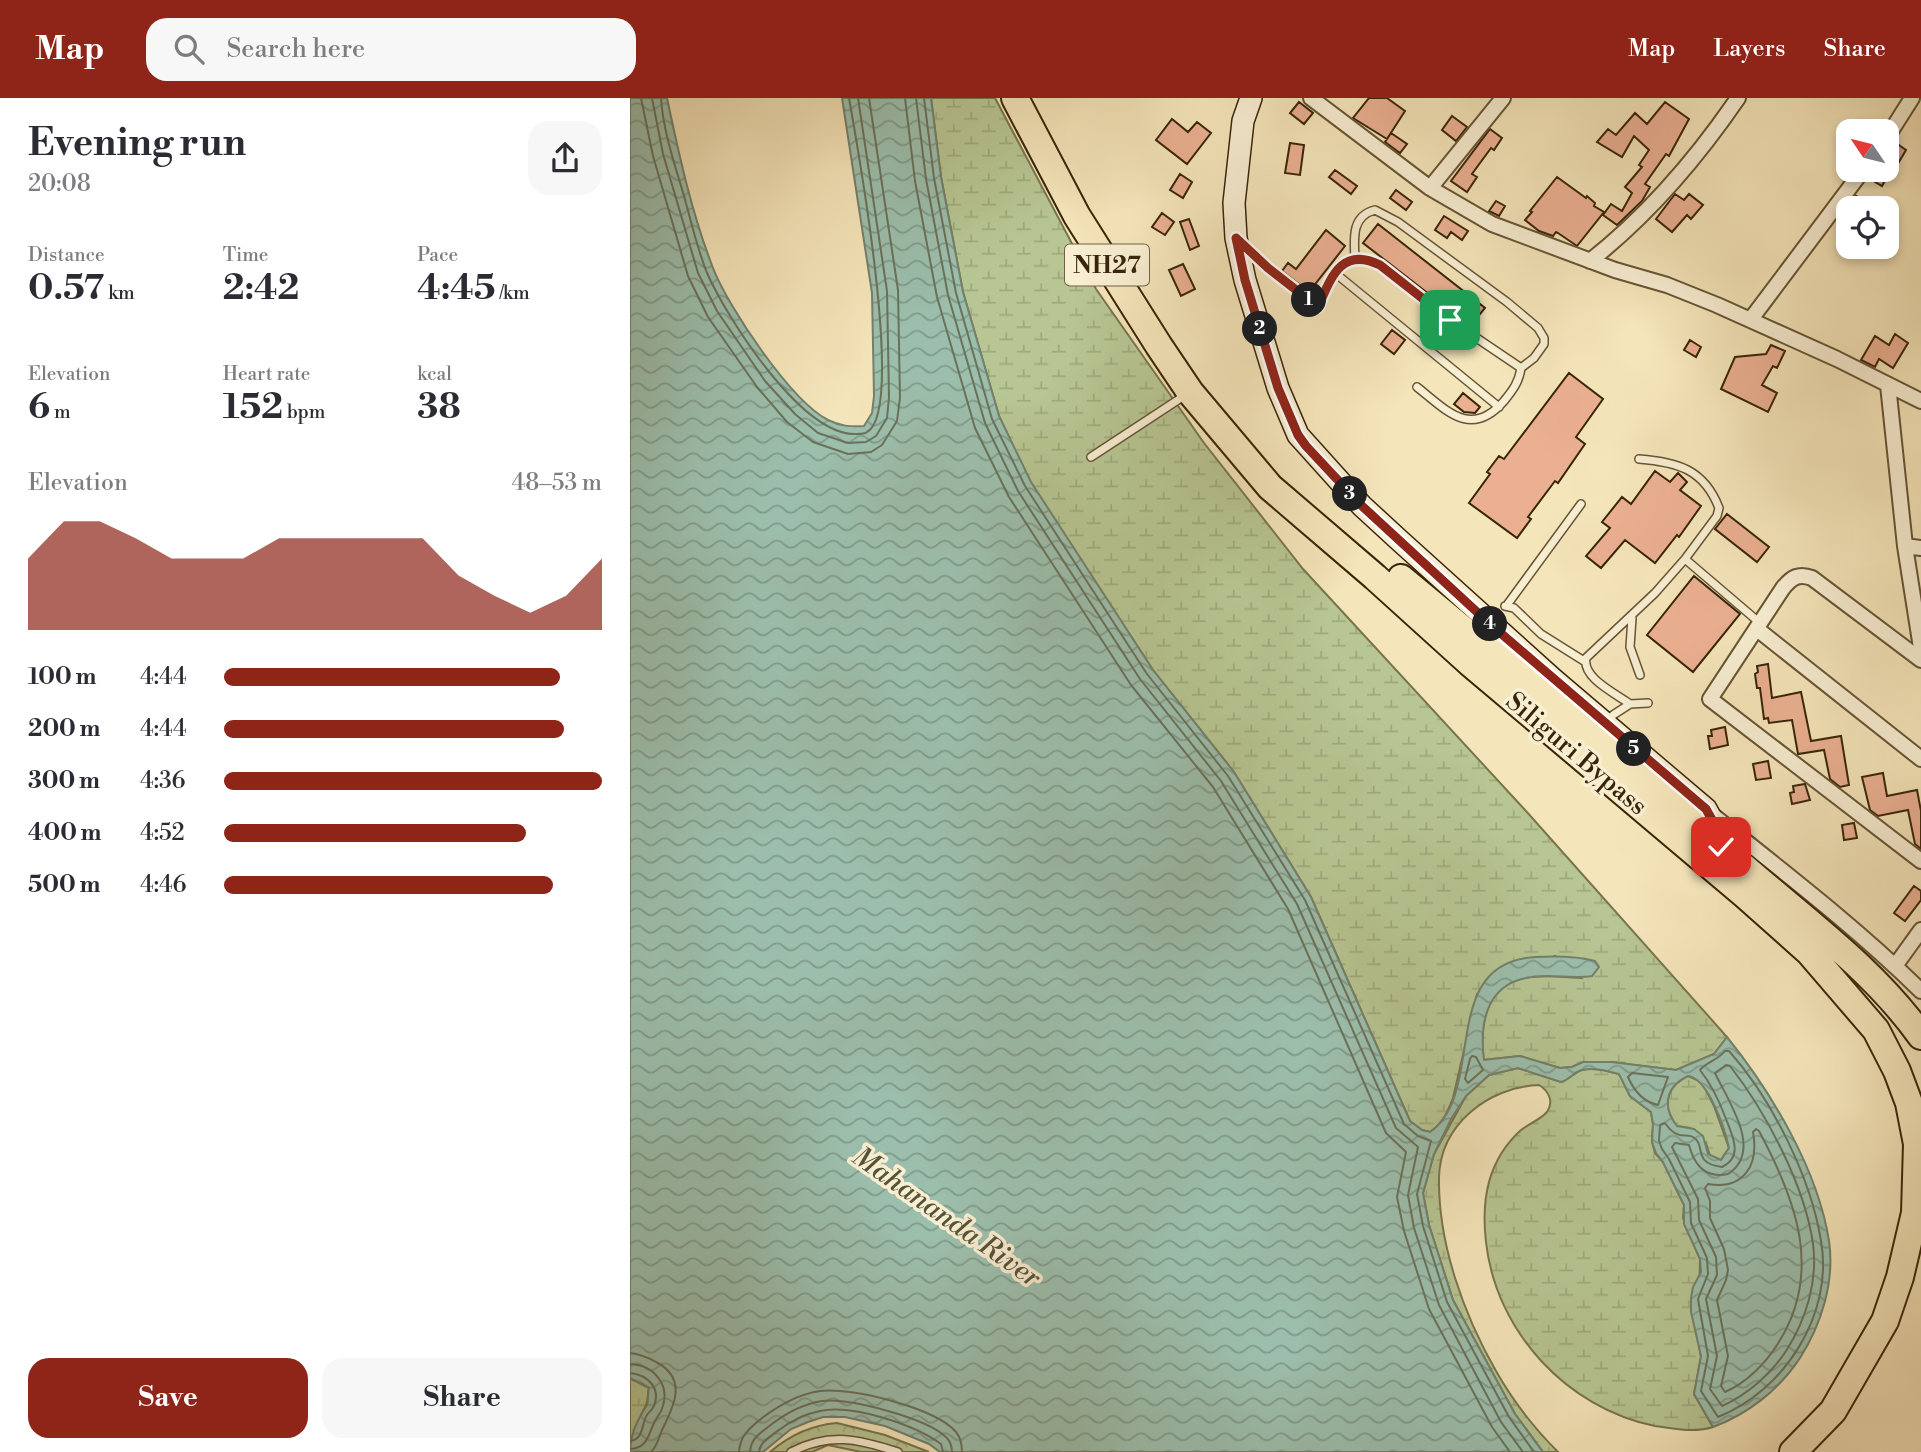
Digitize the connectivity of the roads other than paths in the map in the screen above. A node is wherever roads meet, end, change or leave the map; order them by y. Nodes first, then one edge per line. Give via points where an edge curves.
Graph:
1 (1015, 98) edge
2 (1251, 98) edge
3 (1311, 98) edge
4 (1503, 98) edge
5 (1738, 98) edge
6 (1912, 98) edge
7 (1899, 119) edge
8 (1854, 182) edge
9 (1430, 188) junction
10 (1236, 238) junction
11 (1355, 259) junction
12 (1590, 261) junction
13 (1335, 273) junction
14 (1751, 319) junction
15 (1521, 368) junction
16 (1888, 385) junction
17 (1417, 387) dead end
18 (1190, 391) junction
19 (1921, 401) edge
20 (1499, 407) junction
21 (1216, 421) junction
22 (1091, 457) dead end
23 (1639, 458) dead end
24 (1581, 505) dead end
25 (1905, 547) junction
26 (1921, 548) edge
27 (1685, 559) junction
28 (1632, 617) junction
29 (1758, 626) junction
30 (1921, 648) edge
31 (1921, 660) edge
32 (1584, 661) junction
33 (1640, 675) dead end
34 (1647, 703) dead end
35 (1630, 704) junction
36 (1613, 715) dead end
37 (1921, 759) edge
38 (1706, 809) junction
39 (1721, 847) junction
40 (1921, 861) edge
41 (1921, 930) edge
42 (1895, 966) junction
43 (1921, 990) edge
44 (1921, 1036) edge
45 (791, 1452) edge
46 (898, 1452) edge
47 (1793, 1452) edge

1 - 18 highway, Siliguri Bypass / NH27 via 1077,216
2 - 10 main road via 1243,121 1234,203
3 - 9 street
4 - 9 street
5 - 12 street via 1676,178 1619,238
6 - 7 street
8 - 14 street
9 - 12 street via 1492,224
10 - 13 lane via 1318,307
10 - 38 main road via 1278,388 1306,446 1362,506 1490,624
11 - 13 lane
11 - 15 lane via 1380,265
11 - 15 lane via 1360,218 1375,210 1398,222 1538,328 1544,344
12 - 14 street via 1667,285
13 - 20 lane
14 - 16 street
15 - 20 lane via 1517,385
16 - 19 street
16 - 25 street
17 - 20 lane via 1447,412 1466,420 1484,417
18 - 21 highway, Siliguri Bypass / NH27
18 - 22 lane
21 - 39 highway via 1308,510 1394,572
21 - 47 highway, Siliguri Bypass / NH27 via 1270,487 1809,952 1876,1030 1909,1103 1917,1144 1915,1213 1885,1321 1833,1411
23 - 27 lane via 1668,461 1688,470 1718,505 1717,516
24 - 32 lane via 1506,606
25 - 26 street
25 - 30 street
27 - 28 lane
27 - 29 lane
28 - 32 lane
28 - 33 lane via 1630,647
29 - 31 street via 1788,582 1804,575
29 - 37 street
29 - 40 street via 1710,699
32 - 35 lane via 1590,674
34 - 35 lane
35 - 36 lane
38 - 39 main road via 1721,836
38 - 42 street
39 - 44 highway via 1844,952
41 - 42 street
42 - 43 street
45 - 46 lane via 838,1438

